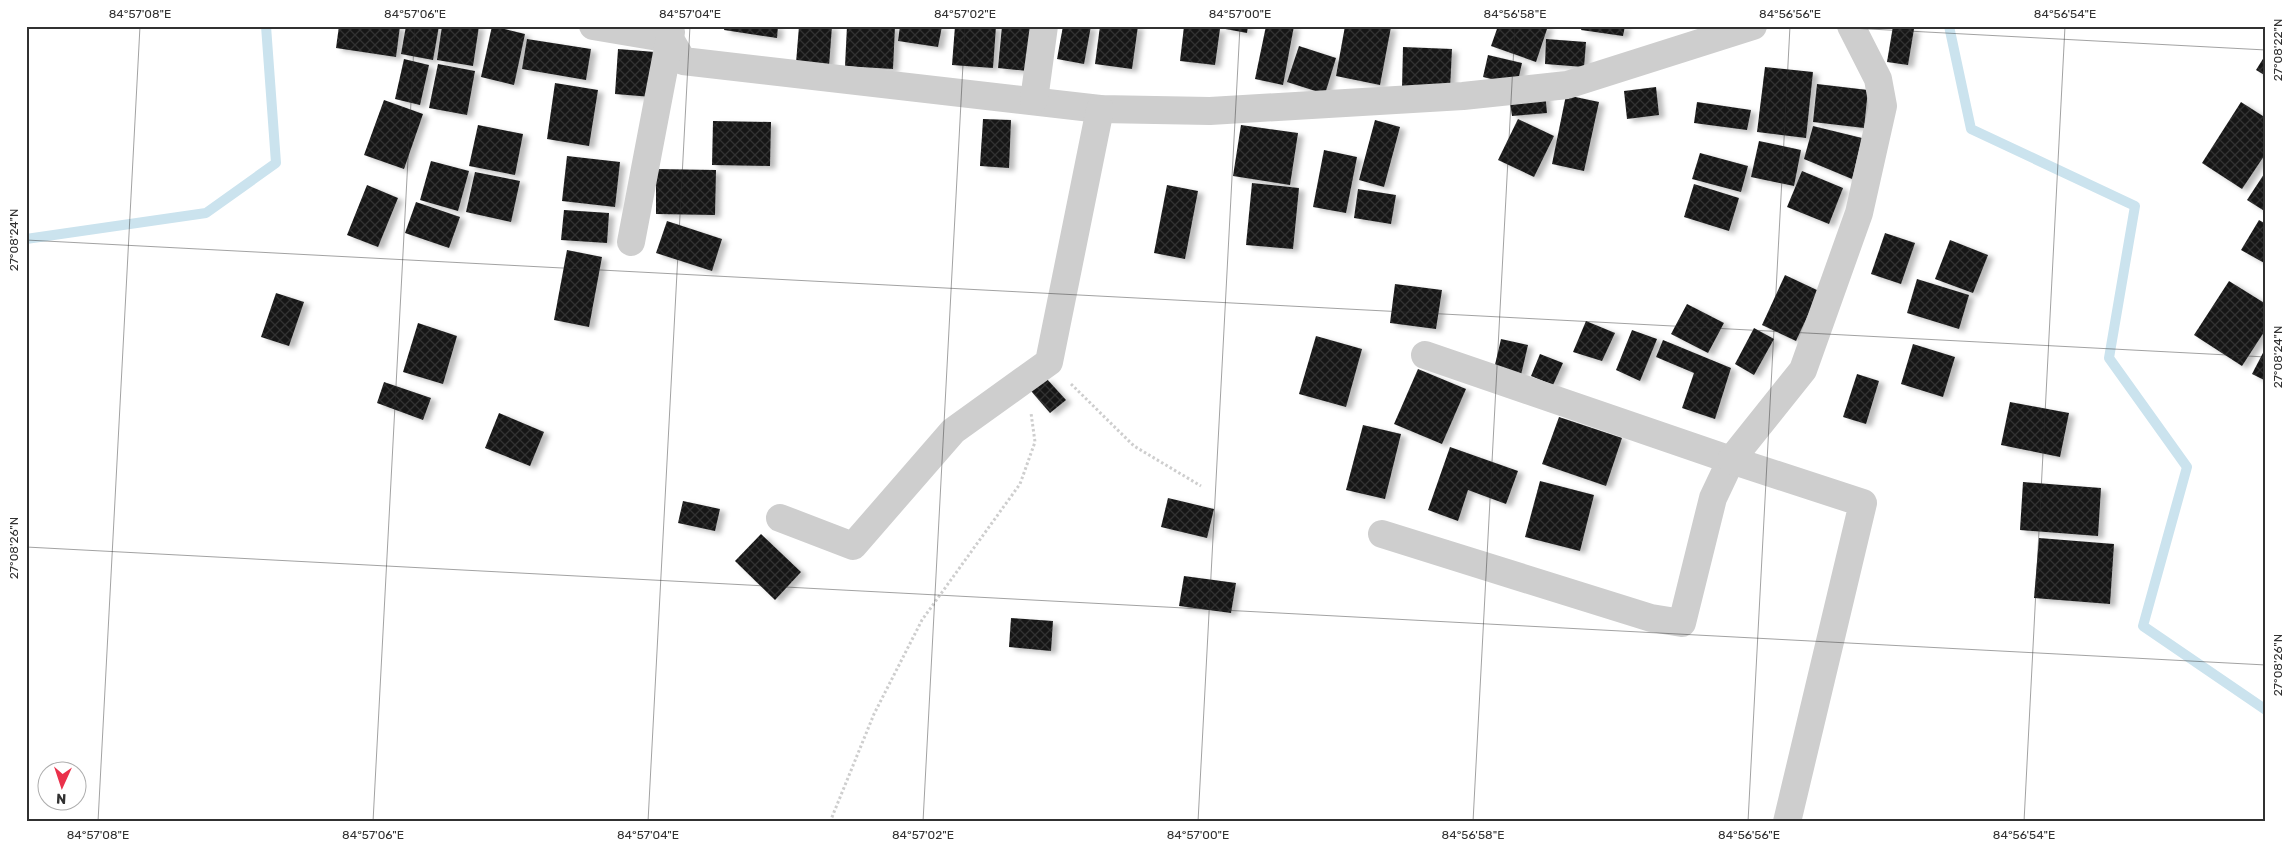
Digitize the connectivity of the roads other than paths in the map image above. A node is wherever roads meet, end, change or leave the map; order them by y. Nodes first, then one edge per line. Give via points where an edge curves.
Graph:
1 (593, 26) edge
2 (1044, 26) edge
3 (1753, 26) edge
4 (1851, 26) edge
5 (671, 32) edge
6 (1034, 100) junction
7 (1100, 109) junction
8 (631, 242) dead end
9 (1425, 355) dead end
10 (1731, 460) junction
11 (780, 518) dead end
12 (1382, 534) dead end
13 (1787, 822) edge

1 - 5 street
2 - 6 street
3 - 7 street via 1567,84 1463,96 1210,111
4 - 10 street via 1878,79 1884,106 1859,213 1803,370
5 - 6 street via 683,61
5 - 8 street
6 - 7 street
7 - 11 street via 1049,362 954,431 853,546
9 - 10 street
10 - 12 street via 1713,498 1682,623 1651,618
10 - 13 street via 1863,503

